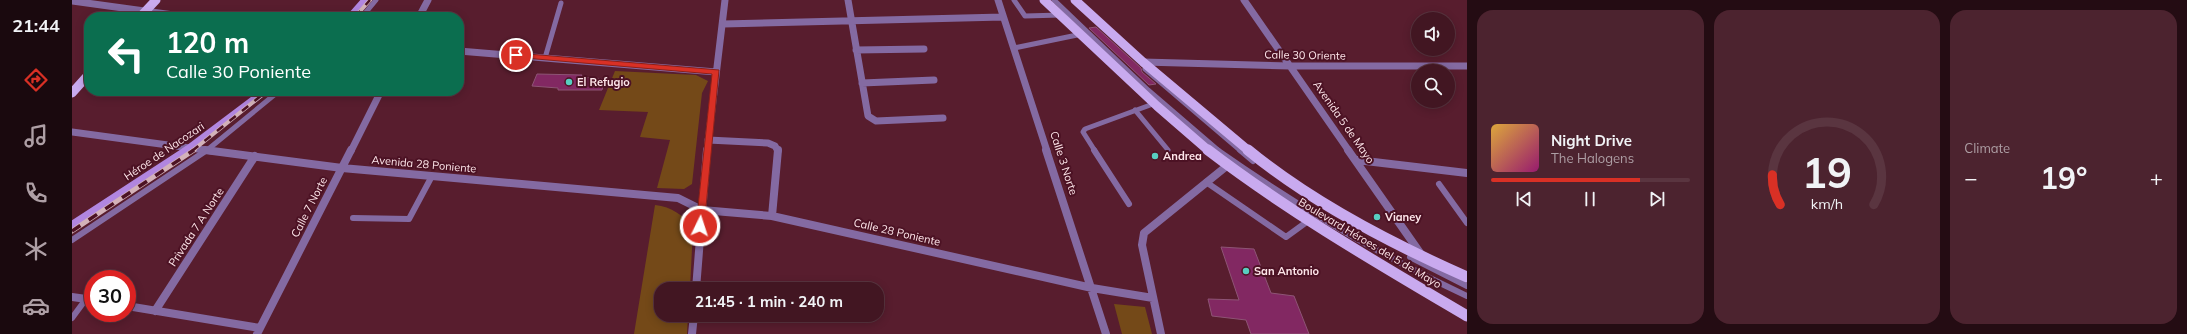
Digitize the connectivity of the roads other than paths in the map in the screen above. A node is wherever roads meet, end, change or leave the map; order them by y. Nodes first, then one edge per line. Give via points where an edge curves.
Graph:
1 (156, 0) edge
2 (366, 0) edge
3 (376, 0) edge
4 (428, 0) edge
5 (726, 0) edge
6 (848, 0) edge
7 (998, 0) edge
8 (1014, 0) edge
9 (1044, 0) edge
10 (1054, 0) edge
11 (1071, 0) edge
12 (1075, 0) edge
13 (1244, 0) edge
14 (72, 1) edge
15 (561, 3) dead end
16 (132, 12) edge
17 (145, 12) edge
18 (355, 12) edge
19 (366, 12) edge
20 (422, 12) edge
21 (1061, 15) junction
22 (1004, 17) junction
23 (851, 20) junction
24 (723, 24) junction
25 (1082, 34) junction
26 (1014, 48) junction
27 (924, 49) dead end
28 (856, 50) junction
29 (464, 51) edge
30 (545, 58) junction
31 (1143, 62) junction
32 (1290, 66) junction
33 (1467, 66) edge
34 (716, 72) junction
35 (84, 80) edge
36 (934, 80) dead end
37 (862, 82) junction
38 (72, 93) edge
39 (259, 96) edge
40 (274, 96) edge
41 (378, 96) edge
42 (1153, 104) junction
43 (1135, 110) junction
44 (943, 118) dead end
45 (72, 132) edge
46 (708, 140) junction
47 (191, 148) junction
48 (208, 149) junction
49 (1168, 150) dead end
50 (255, 156) junction
51 (1357, 160) junction
52 (1228, 165) junction
53 (342, 168) junction
54 (1467, 173) edge
55 (432, 176) junction
56 (1206, 182) junction
57 (1439, 184) dead end
58 (1129, 204) dead end
59 (702, 210) junction
60 (772, 216) junction
61 (353, 218) dead end
62 (1308, 221) junction
63 (1467, 223) edge
64 (72, 225) edge
65 (72, 240) edge
66 (1424, 258) junction
67 (1467, 274) edge
68 (1467, 277) edge
69 (697, 282) edge
70 (1467, 286) edge
71 (1092, 288) junction
72 (1467, 296) edge
73 (72, 297) edge
74 (1153, 298) junction
75 (84, 299) edge
76 (84, 306) edge
77 (136, 308) edge
78 (156, 311) junction
79 (1467, 316) edge
80 (72, 318) edge
81 (693, 322) edge
82 (258, 331) edge
83 (692, 334) edge
84 (1106, 334) edge
85 (1161, 334) edge

1 - 17 main road
2 - 18 street
3 - 19 lane
4 - 20 street
5 - 24 street
6 - 23 street
7 - 22 street, Calle 3 Norte
8 - 21 lane via 1025,16
9 - 21 main road, Boulevard Héroes del 5 de Mayo
10 - 72 lane via 1149,91 1209,143 1284,196 1353,238
11 - 70 lane via 1158,81 1243,153 1303,196
12 - 31 main road, Boulevard Héroes del 5 de Mayo
13 - 32 street, Avenida 5 de Mayo
14 - 16 street
15 - 30 lane
21 - 25 main road, Boulevard Héroes del 5 de Mayo
22 - 23 street
22 - 26 street, Calle 3 Norte
23 - 24 street
23 - 28 street
24 - 34 street
25 - 26 lane
25 - 42 main road, Boulevard Héroes del 5 de Mayo
26 - 71 street, Calle 3 Norte
27 - 28 street
28 - 37 street
29 - 30 street
30 - 34 street
31 - 32 street, Calle 30 Oriente
31 - 66 main road, Boulevard Héroes del 5 de Mayo via 1257,157 1324,204
32 - 33 street, Calle 30 Oriente
32 - 51 street, Avenida 5 de Mayo
34 - 46 street
35 - 38 main road
36 - 37 street
37 - 44 street via 871,120
39 - 47 street, Héroe de Nacozari
40 - 48 lane
41 - 53 street, Calle 7 Norte
42 - 43 lane
42 - 52 main road, Boulevard Héroes del 5 de Mayo
43 - 49 lane
43 - 58 lane via 1083,132
45 - 47 street, Avenida 28 Poniente
46 - 59 street
46 - 60 street via 768,143 775,146 778,150
47 - 48 street, Avenida 28 Poniente
47 - 64 street, Héroe de Nacozari
48 - 50 street, Avenida 28 Poniente
48 - 65 lane
50 - 53 street, Avenida 28 Poniente
50 - 78 street, Privada 7 A Norte
51 - 54 street
51 - 66 street, Avenida 5 de Mayo
52 - 56 street
52 - 62 main road, Boulevard Héroes del 5 de Mayo
53 - 55 street, Avenida 28 Poniente
53 - 82 street, Calle 7 Norte
55 - 59 street, Avenida 28 Poniente via 678,198
55 - 61 lane via 409,219
56 - 62 lane via 1286,237
56 - 74 street via 1144,233 1142,246
57 - 63 lane
59 - 60 street, Avenida 28 Poniente
59 - 69 street
60 - 71 street, Calle 28 Poniente
62 - 79 main road, Boulevard Héroes del 5 de Mayo
66 - 67 main road
66 - 68 main road, Boulevard Héroes del 5 de Mayo
71 - 74 street, Calle 28 Poniente
71 - 84 street, Calle 3 Norte
73 - 75 street
74 - 85 street
76 - 80 lane
77 - 78 street
78 - 82 street
81 - 83 street

